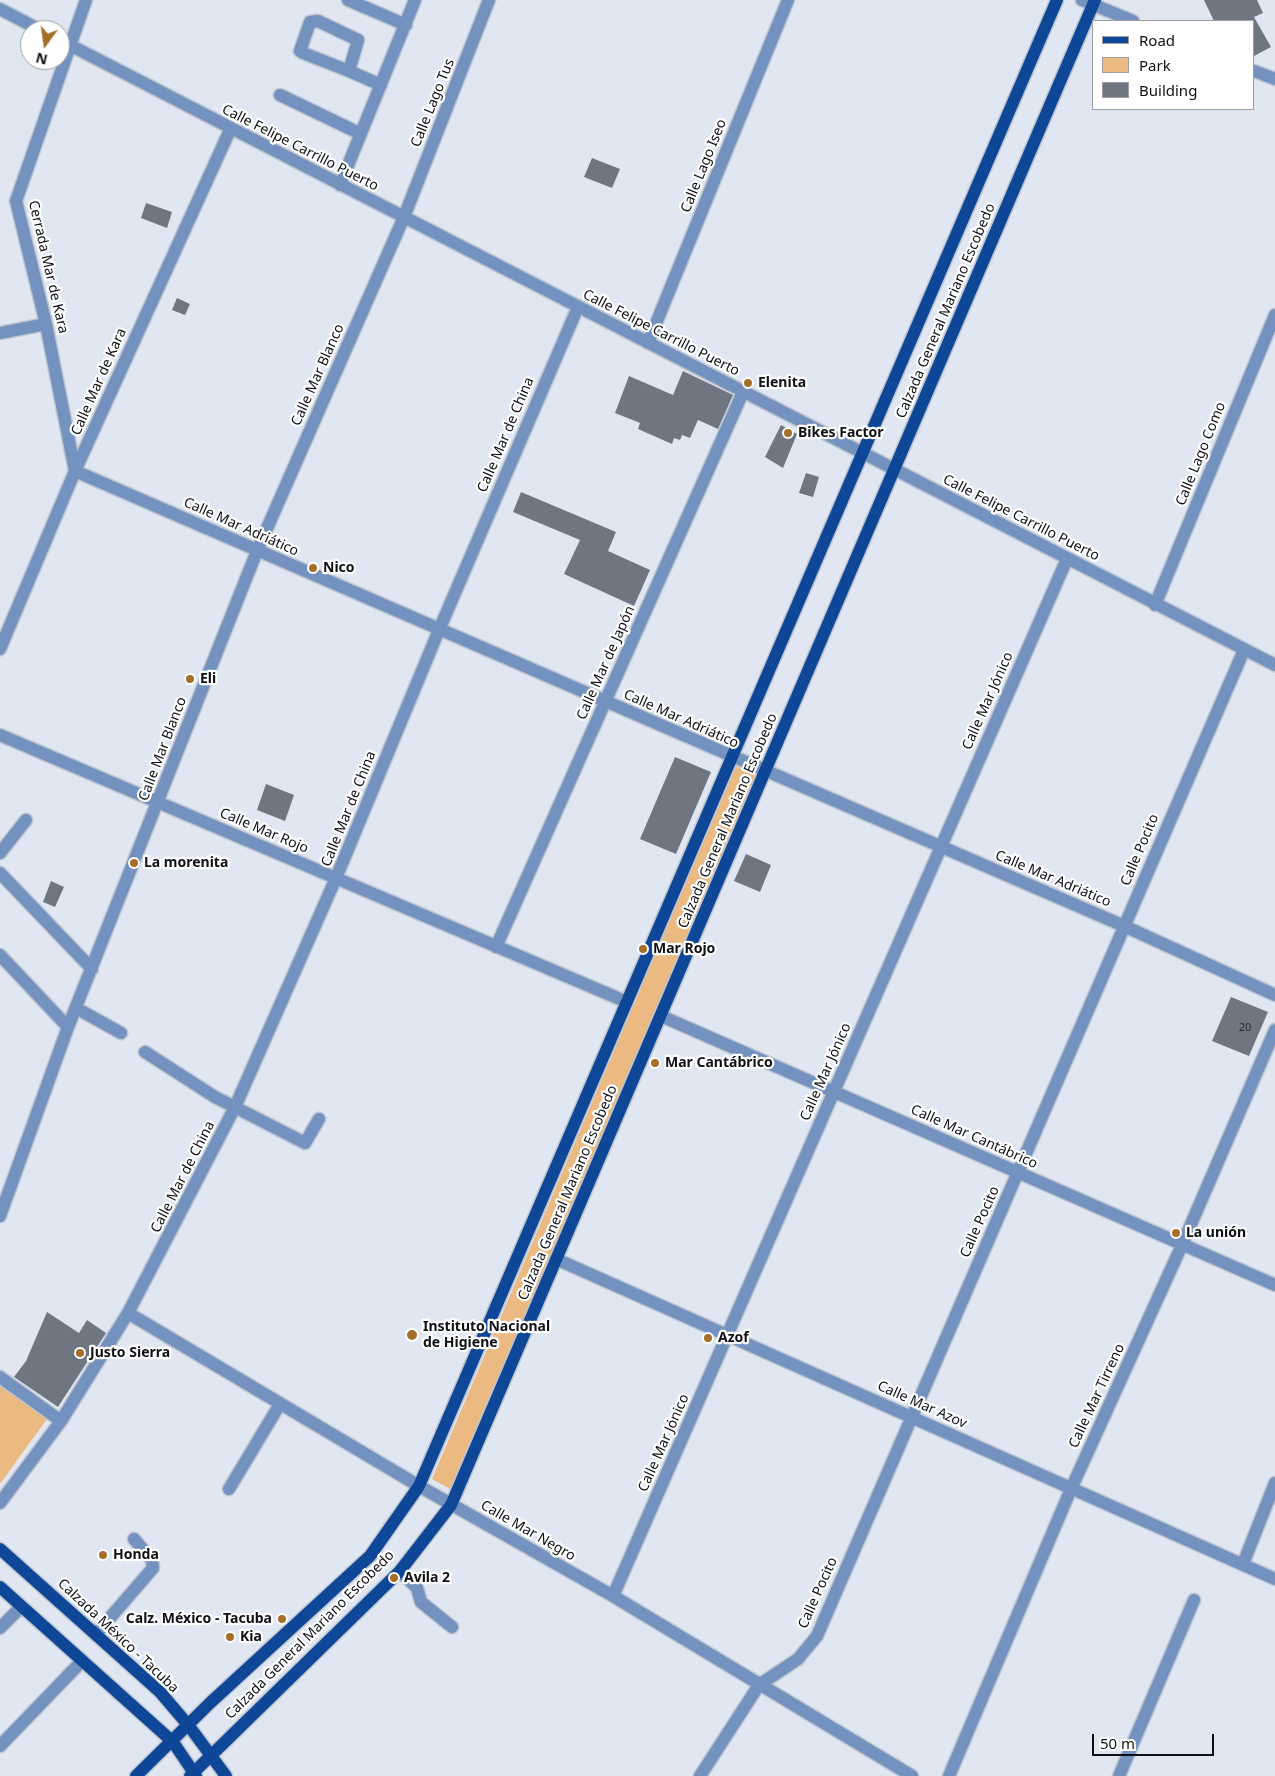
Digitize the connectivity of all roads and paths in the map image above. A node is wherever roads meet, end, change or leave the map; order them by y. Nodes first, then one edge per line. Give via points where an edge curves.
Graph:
1 (86, 0) edge
2 (348, 0) edge
3 (415, 0) edge
4 (489, 0) edge
5 (788, 0) edge
6 (1056, 0) edge
7 (1090, 2) edge
8 (0, 10) edge
9 (20, 20) edge
10 (1131, 20) edge
11 (406, 25) junction
12 (70, 33) edge
13 (70, 46) edge
14 (57, 70) edge
15 (1255, 71) edge
16 (349, 72) junction
17 (1275, 79) edge
18 (382, 85) junction
19 (280, 95) dead end
20 (230, 130) junction
21 (361, 134) junction
22 (340, 185) junction
23 (404, 217) junction
24 (578, 307) junction
25 (1275, 315) edge
26 (46, 324) junction
27 (0, 332) edge
28 (648, 343) junction
29 (742, 392) junction
30 (863, 454) junction
31 (894, 470) junction
32 (75, 471) junction
33 (257, 551) junction
34 (1067, 559) junction
35 (1155, 605) junction
36 (439, 630) junction
37 (0, 648) edge
38 (1244, 650) junction
39 (1275, 665) edge
40 (606, 702) junction
41 (0, 735) edge
42 (732, 757) junction
43 (766, 772) junction
44 (158, 802) junction
45 (26, 820) dead end
46 (940, 847) junction
47 (0, 853) edge
48 (0, 873) edge
49 (336, 878) junction
50 (1124, 926) junction
51 (496, 947) junction
52 (0, 955) edge
53 (92, 969) junction
54 (1275, 995) edge
55 (627, 1002) junction
56 (76, 1008) junction
57 (661, 1016) junction
58 (68, 1027) junction
59 (1275, 1030) edge
60 (121, 1033) dead end
61 (145, 1052) dead end
62 (834, 1090) junction
63 (235, 1107) junction
64 (319, 1119) dead end
65 (1018, 1173) junction
66 (0, 1216) edge
67 (1182, 1245) junction
68 (556, 1259) junction
69 (1275, 1285) edge
70 (128, 1313) junction
71 (727, 1335) junction
72 (0, 1377) edge
73 (280, 1404) junction
74 (911, 1417) junction
75 (61, 1421) junction
76 (1275, 1483) edge
77 (419, 1486) junction
78 (229, 1489) dead end
79 (1071, 1489) junction
80 (0, 1503) edge
81 (451, 1505) junction
82 (134, 1539) dead end
83 (0, 1549) edge
84 (1243, 1564) junction
85 (400, 1571) junction
86 (1275, 1579) edge
87 (0, 1588) edge
88 (613, 1596) junction
89 (1194, 1600) dead end
90 (21, 1607) junction
91 (452, 1627) dead end
92 (0, 1628) edge
93 (96, 1634) junction
94 (82, 1661) junction
95 (759, 1685) junction
96 (189, 1726) junction
97 (173, 1742) junction
98 (0, 1746) edge
99 (211, 1755) junction
100 (193, 1775) edge
101 (136, 1776) edge
102 (226, 1776) edge
103 (700, 1776) edge
104 (912, 1776) edge
105 (949, 1776) edge
106 (1119, 1776) edge

1 - 12 street, Cerrada Mar de Kara
2 - 11 street
3 - 11 street
4 - 23 street, Calle Lago Tus
5 - 28 street, Calle Lago Iseo
6 - 30 main road, Calzada General Mariano Escobedo
7 - 10 street
7 - 31 main road, Calzada General Mariano Escobedo
8 - 9 street
11 - 18 street
13 - 20 street, Calle Felipe Carrillo Puerto
14 - 26 street, Cerrada Mar de Kara via 16,201
15 - 17 street
16 - 16 street via 358,40 318,21 310,22 300,51
16 - 18 street
18 - 21 street
19 - 21 street
20 - 22 street, Calle Felipe Carrillo Puerto
20 - 32 street, Calle Mar de Kara
21 - 22 street
22 - 23 street, Calle Felipe Carrillo Puerto
23 - 24 street, Calle Felipe Carrillo Puerto
23 - 33 street, Calle Mar Blanco
24 - 28 street, Calle Felipe Carrillo Puerto
24 - 36 street, Calle Mar de China
25 - 35 street, Calle Lago Como
26 - 27 street
26 - 32 street, Cerrada Mar de Kara
28 - 29 street, Calle Felipe Carrillo Puerto
29 - 30 street, Calle Felipe Carrillo Puerto
29 - 40 street, Calle Mar de Japón
30 - 31 street, Calle Felipe Carrillo Puerto
30 - 42 main road, Calzada General Mariano Escobedo
31 - 34 street, Calle Felipe Carrillo Puerto
31 - 43 main road, Calzada General Mariano Escobedo
32 - 33 street, Calle Mar Adriático
32 - 37 street, Calle Mar de Kara
33 - 36 street, Calle Mar Adriático
33 - 44 street, Calle Mar Blanco
34 - 35 street, Calle Felipe Carrillo Puerto
34 - 46 street, Calle Mar Jónico
35 - 38 street, Calle Felipe Carrillo Puerto
36 - 40 street, Calle Mar Adriático
36 - 49 street, Calle Mar de China
38 - 39 street, Calle Felipe Carrillo Puerto
38 - 50 street, Calle Pocito
40 - 42 street, Calle Mar Adriático
40 - 51 street, Calle Mar de Japón
41 - 44 street, Calle Mar Rojo
42 - 43 street, Calle Mar Adriático
42 - 55 main road, Calzada General Mariano Escobedo
43 - 46 street, Calle Mar Adriático
43 - 57 main road, Calzada General Mariano Escobedo
44 - 49 street, Calle Mar Rojo
44 - 53 street, Calle Mar Blanco
45 - 47 street
46 - 50 street, Calle Mar Adriático
46 - 62 street, Calle Mar Jónico
48 - 53 street
49 - 51 street, Calle Mar Rojo
49 - 63 street, Calle Mar de China
50 - 54 street, Calle Mar Adriático
50 - 65 street, Calle Pocito
51 - 55 street, Calle Mar Rojo
52 - 58 street
53 - 56 street, Calle Mar Blanco
55 - 77 main road, Calzada General Mariano Escobedo
56 - 58 street, Calle Mar Blanco
56 - 60 street
57 - 62 street, Calle Mar Cantábrico
57 - 68 main road, Calzada General Mariano Escobedo
58 - 66 street, Calle Mar Blanco
59 - 67 street, Calle Mar Tirreno
61 - 63 street
62 - 65 street, Calle Mar Cantábrico
62 - 71 street, Calle Mar Jónico
63 - 64 street via 305,1143
63 - 70 street, Calle Mar de China
65 - 67 street, Calle Mar Cantábrico
65 - 74 street, Calle Pocito
67 - 69 street, Calle Mar Cantábrico
67 - 79 street, Calle Mar Tirreno
68 - 71 street, Calle Mar Azov
68 - 81 main road, Calzada General Mariano Escobedo
70 - 73 street, Calle Mar Negro
70 - 75 street, Calle Mar de China
71 - 74 street, Calle Mar Azov
71 - 88 street, Calle Mar Jónico
72 - 75 street
73 - 77 street, Calle Mar Negro
73 - 78 street
74 - 79 street, Calle Mar Azov
74 - 95 street, Calle Pocito via 817,1636 798,1659
75 - 80 street, Calle Mar de China
76 - 84 street
77 - 81 street, Calle Mar Negro
77 - 96 main road, Calzada General Mariano Escobedo via 370,1556
79 - 84 street, Calle Mar Azov
79 - 105 street, Calle Mar Tirreno
81 - 85 main road, Calzada General Mariano Escobedo
81 - 88 street, Calle Mar Negro
82 - 93 street via 152,1560 153,1568
83 - 93 main road, Calzada México - Tacuba
84 - 86 street, Calle Mar Azov
85 - 91 street via 417,1588 421,1602
85 - 99 main road, Calzada General Mariano Escobedo
87 - 90 main road
88 - 95 street, Calle Mar Negro
89 - 106 street
90 - 92 street
90 - 94 main road
93 - 96 main road, Calzada México - Tacuba via 160,1692
94 - 97 main road
94 - 98 street
95 - 103 street, Calle Pocito
95 - 104 street, Calle Mar Negro
96 - 97 main road, Calzada General Mariano Escobedo
96 - 99 main road, Calzada México - Tacuba
97 - 100 main road
97 - 101 main road, Calzada General Mariano Escobedo
99 - 100 main road, Calzada General Mariano Escobedo
99 - 102 main road, Calzada México - Tacuba

